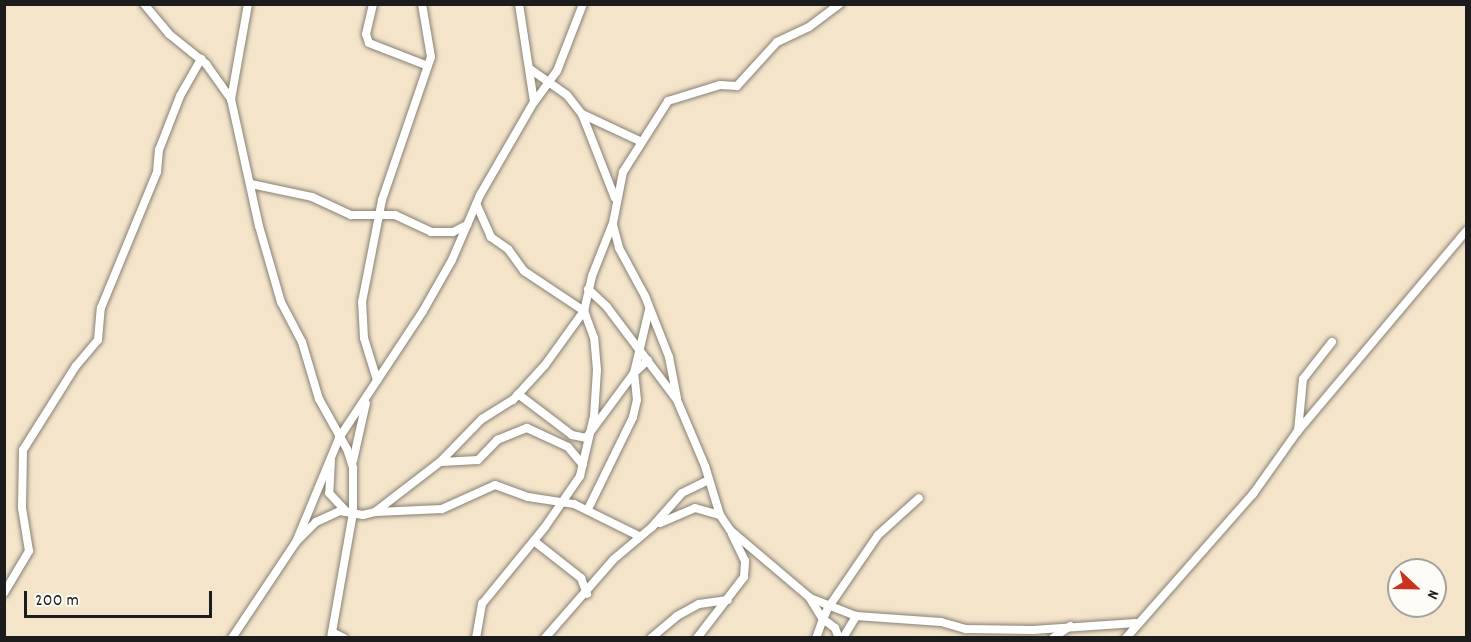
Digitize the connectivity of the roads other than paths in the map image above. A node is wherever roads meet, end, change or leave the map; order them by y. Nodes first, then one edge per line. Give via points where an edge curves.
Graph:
1 (144, 4) edge
2 (248, 4) edge
3 (373, 4) edge
4 (422, 4) edge
5 (519, 4) edge
6 (583, 4) edge
7 (840, 4) edge
8 (201, 59) junction
9 (428, 66) junction
10 (531, 69) junction
11 (549, 84) junction
12 (231, 99) junction
13 (534, 102) junction
14 (582, 114) junction
15 (640, 141) junction
16 (251, 184) junction
17 (615, 200) junction
18 (476, 204) junction
19 (380, 213) junction
20 (613, 224) junction
21 (467, 225) junction
22 (1467, 231) edge
23 (588, 290) junction
24 (649, 310) junction
25 (584, 311) junction
26 (1332, 342) dead end
27 (638, 347) junction
28 (648, 360) junction
29 (634, 373) junction
30 (377, 380) junction
31 (369, 393) junction
32 (519, 394) junction
33 (677, 400) junction
34 (1298, 432) junction
35 (590, 436) junction
36 (339, 438) junction
37 (332, 454) junction
38 (440, 462) junction
39 (352, 466) junction
40 (583, 467) junction
41 (708, 480) junction
42 (919, 498) dead end
43 (561, 500) junction
44 (588, 509) junction
45 (349, 512) junction
46 (375, 512) junction
47 (720, 515) junction
48 (652, 527) junction
49 (730, 530) junction
50 (639, 536) junction
51 (534, 541) junction
52 (296, 542) junction
53 (4, 593) edge
54 (586, 594) junction
55 (809, 597) junction
56 (728, 600) junction
57 (828, 608) junction
58 (856, 616) junction
59 (823, 619) junction
60 (1136, 623) junction
61 (1070, 626) junction
62 (332, 635) edge
63 (232, 638) edge
64 (344, 638) edge
65 (476, 638) edge
66 (545, 638) edge
67 (651, 638) edge
68 (697, 638) edge
69 (816, 638) edge
70 (841, 638) edge
71 (1053, 638) edge
72 (1126, 638) edge

1 - 8 street via 169,34
2 - 12 street
3 - 9 street via 366,34 370,44
4 - 9 street via 431,42
5 - 10 street via 525,57
6 - 11 street
7 - 15 street via 809,27 777,42 737,86 720,85 668,101
8 - 12 street
8 - 53 street via 185,84 162,140 157,172 100,308 98,340 76,366 23,450 22,507 29,551
9 - 19 street
10 - 11 street
10 - 13 street
11 - 13 street
11 - 14 street via 567,95
12 - 16 street
13 - 18 street
14 - 15 street
14 - 17 street
15 - 17 street via 623,172
16 - 19 street via 312,197 351,215
16 - 36 street via 281,302 302,342 319,399
17 - 20 street
18 - 21 street
18 - 25 street via 492,237 508,249 524,271
19 - 21 street via 400,217 431,232 453,232
19 - 30 street via 361,314 363,338
20 - 23 street
20 - 24 street via 618,248 641,287
21 - 30 street via 423,311
22 - 34 street
23 - 25 street
23 - 27 street
24 - 27 street
24 - 33 street via 669,357
25 - 32 street
25 - 35 street via 597,358
26 - 34 street via 1303,379
27 - 28 street
27 - 29 street
28 - 29 street
28 - 33 street
29 - 35 street
29 - 44 street via 637,400 633,417
30 - 31 street
31 - 36 street
31 - 39 street
32 - 35 street via 572,435
32 - 38 street via 474,425
33 - 41 street
34 - 60 street via 1253,494
35 - 40 street
36 - 37 street
36 - 39 street via 348,449
37 - 45 street via 329,493
37 - 52 street
38 - 40 street via 478,460 497,440 527,428 568,447 580,457
38 - 46 street
39 - 45 street
40 - 43 street
41 - 47 street
41 - 48 street via 682,493
42 - 57 street via 878,535
43 - 44 street
43 - 46 street via 536,499 491,485 442,509
43 - 51 street
44 - 50 street
45 - 46 street
45 - 52 street via 316,522
45 - 62 street
47 - 48 street via 695,508
47 - 49 street
48 - 50 street
49 - 55 street
49 - 56 street via 743,555 745,570 741,585
50 - 54 street
51 - 54 street via 581,578
51 - 65 street via 482,604
52 - 63 street
54 - 66 street
55 - 57 street
55 - 59 street
56 - 67 street via 699,604
56 - 68 street
57 - 58 street
57 - 59 street
58 - 61 street via 941,622 966,629
58 - 70 street
59 - 69 street
59 - 70 street
60 - 61 street
60 - 72 street
61 - 71 street
62 - 64 street

